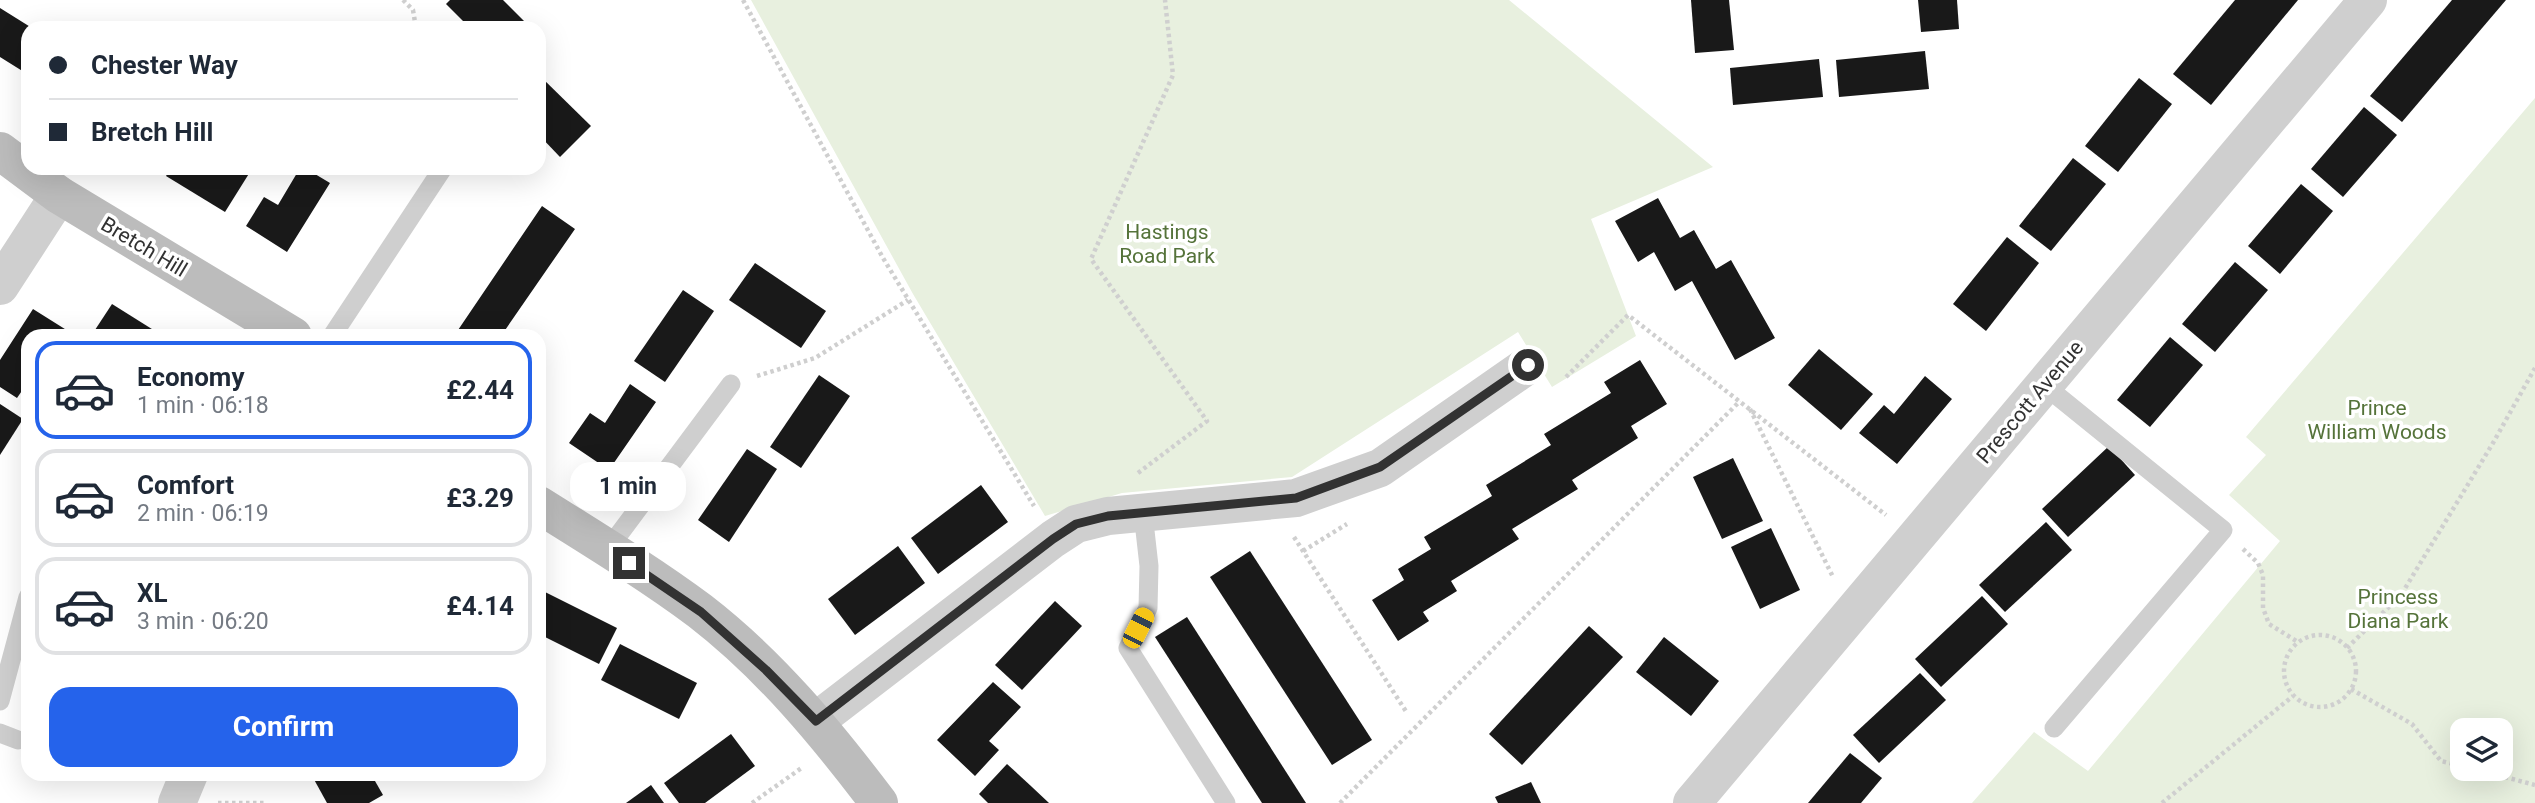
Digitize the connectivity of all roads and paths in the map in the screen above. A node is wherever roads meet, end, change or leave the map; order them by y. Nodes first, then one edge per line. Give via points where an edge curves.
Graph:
1 (403, 0) edge
2 (743, 0) edge
3 (1165, 0) edge
4 (2368, 0) edge
5 (415, 21) edge
6 (0, 151) edge
7 (21, 167) edge
8 (32, 175) edge
9 (438, 175) edge
10 (59, 195) junction
11 (0, 286) edge
12 (908, 300) junction
13 (281, 329) edge
14 (337, 329) edge
15 (1528, 365) dead end
16 (2535, 368) edge
17 (1564, 380) dead end
18 (731, 384) joint
19 (2044, 385) junction
20 (1740, 401) junction
21 (1749, 409) junction
22 (1136, 496) junction
23 (1271, 501) junction
24 (546, 509) edge
25 (1037, 510) dead end
26 (1350, 522) dead end
27 (2222, 530) junction
28 (1916, 537) junction
29 (608, 549) junction
30 (1303, 551) junction
31 (1859, 605) junction
32 (21, 623) edge
33 (2298, 642) junction
34 (2347, 648) junction
35 (2351, 689) junction
36 (2293, 696) junction
37 (0, 701) edge
38 (1407, 713) dead end
39 (2054, 728) dead end
40 (825, 733) junction
41 (2450, 763) edge
42 (2513, 779) edge
43 (186, 781) edge
44 (2535, 785) edge
45 (177, 803) edge
46 (210, 803) edge
47 (266, 803) edge
48 (752, 803) edge
49 (879, 803) edge
50 (1226, 803) edge
51 (1340, 803) edge
52 (1692, 803) edge
53 (2162, 803) edge

1 - 5 path via 413,10
2 - 12 path
3 - 22 path via 1173,75 1091,259 1207,421
4 - 19 street, Prescott Avenue
6 - 7 street, Bretch Hill
8 - 10 street, Bretch Hill
9 - 14 lane
10 - 11 street
10 - 13 street, Bretch Hill
12 - 18 path via 815,358
12 - 25 path
15 - 23 street via 1380,467 1296,498
16 - 34 path via 2401,595
17 - 20 path via 1628,315
18 - 29 lane
19 - 27 lane
19 - 28 street, Prescott Avenue
20 - 21 path
20 - 51 path
21 - 28 path
21 - 31 path via 1838,588
22 - 23 street
22 - 40 street via 1108,516 1076,524 1053,539
22 - 50 lane via 1149,566 1148,608 1128,648
23 - 30 path
24 - 29 street
26 - 30 path
27 - 33 path via 2258,563 2269,624
27 - 39 lane
28 - 31 street, Prescott Avenue
29 - 40 street via 701,612 766,670
30 - 38 path
31 - 52 street, Prescott Avenue
32 - 37 lane
33 - 34 path via 2324,635
33 - 36 path via 2288,653 2284,668 2285,683
34 - 35 path via 2356,675
35 - 36 path via 2342,699 2317,707
35 - 41 path via 2412,724 2441,761
36 - 53 path
40 - 48 path
40 - 49 street
42 - 44 path
43 - 45 street
46 - 47 path

